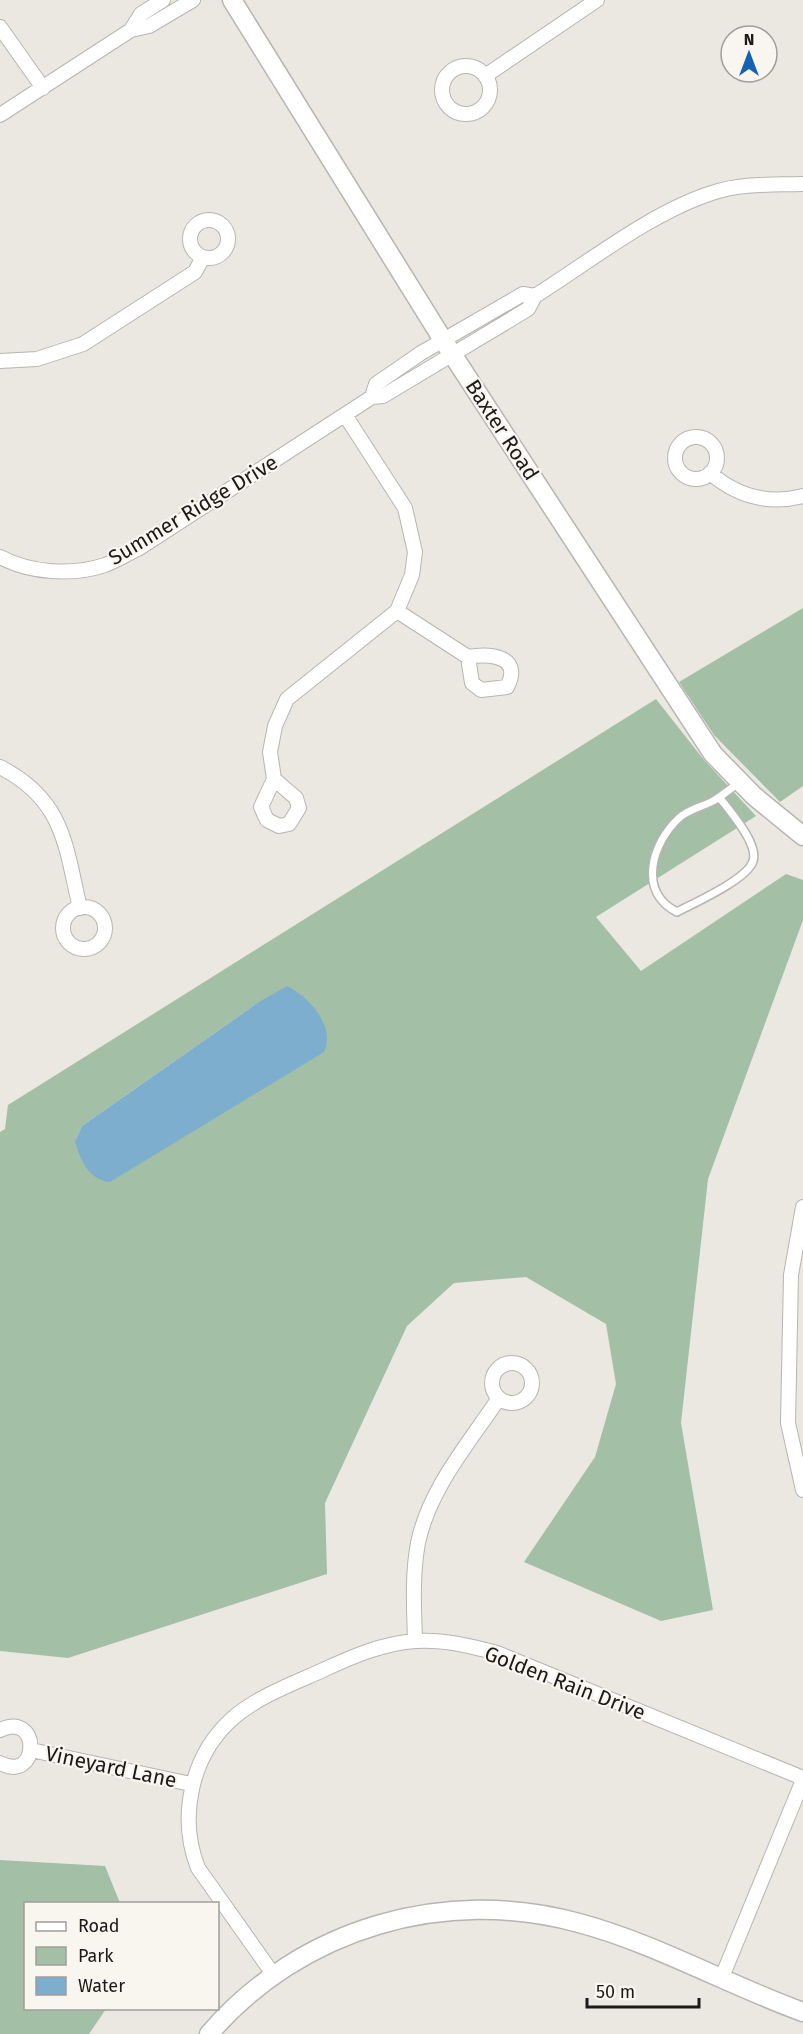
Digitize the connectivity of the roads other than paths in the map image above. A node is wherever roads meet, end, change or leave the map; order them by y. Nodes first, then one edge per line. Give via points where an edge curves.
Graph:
1 (163, 0) edge
2 (193, 0) edge
3 (231, 0) edge
4 (597, 0) edge
5 (0, 27) edge
6 (131, 30) junction
7 (485, 76) dead end
8 (43, 88) junction
9 (0, 115) edge
10 (803, 184) edge
11 (203, 257) dead end
12 (448, 347) junction
13 (0, 361) edge
14 (345, 415) junction
15 (710, 473) dead end
16 (803, 496) edge
17 (0, 557) edge
18 (397, 611) junction
19 (468, 657) dead end
20 (0, 767) edge
21 (274, 779) dead end
22 (740, 782) junction
23 (719, 797) junction
24 (803, 836) edge
25 (80, 908) dead end
26 (803, 1206) edge
27 (796, 1382) edge
28 (499, 1398) dead end
29 (803, 1490) edge
30 (416, 1641) junction
31 (0, 1730) edge
32 (32, 1750) junction
33 (0, 1763) edge
34 (803, 1779) edge
35 (191, 1784) junction
36 (273, 1974) junction
37 (722, 1977) junction
38 (803, 2012) edge
39 (208, 2034) edge

1 - 6 street via 141,14
2 - 6 street via 149,26
3 - 12 main road, Baxter Road
4 - 7 street
5 - 8 street
6 - 8 street
8 - 9 street
10 - 12 street, Summer Ridge Drive via 754,185 713,193 666,213 535,296 528,309
11 - 13 street via 195,272 82,344 37,359
12 - 14 street, Summer Ridge Drive via 383,396 372,397
12 - 22 main road, Baxter Road via 713,754
14 - 17 street, Summer Ridge Drive via 138,549 104,566 34,570
14 - 18 street via 405,508 411,530 415,552 412,574
15 - 16 street via 745,496 785,501
18 - 19 street
18 - 21 street via 287,699 275,726 270,752
20 - 25 street via 32,786 54,812
22 - 23 lane
22 - 24 main road, Baxter Road
23 - 23 lane via 681,816 667,831 651,866 659,898 677,912 724,888 754,860 746,834
26 - 27 street via 791,1275
27 - 29 street via 788,1423
28 - 30 street via 435,1494 425,1519 415,1570
30 - 34 street, Golden Rain Drive via 446,1642 497,1653
30 - 35 street, Golden Rain Drive via 353,1656 252,1705 232,1719 213,1742
31 - 32 street, Vineyard Lane via 12,1726 25,1731
32 - 33 street, Vineyard Lane via 20,1765
32 - 35 street, Vineyard Lane
34 - 37 street
35 - 36 street, Vineyard Lane via 190,1849 198,1868
36 - 37 main road via 344,1934 390,1919 471,1909 512,1910 581,1923
36 - 39 main road
37 - 38 main road

